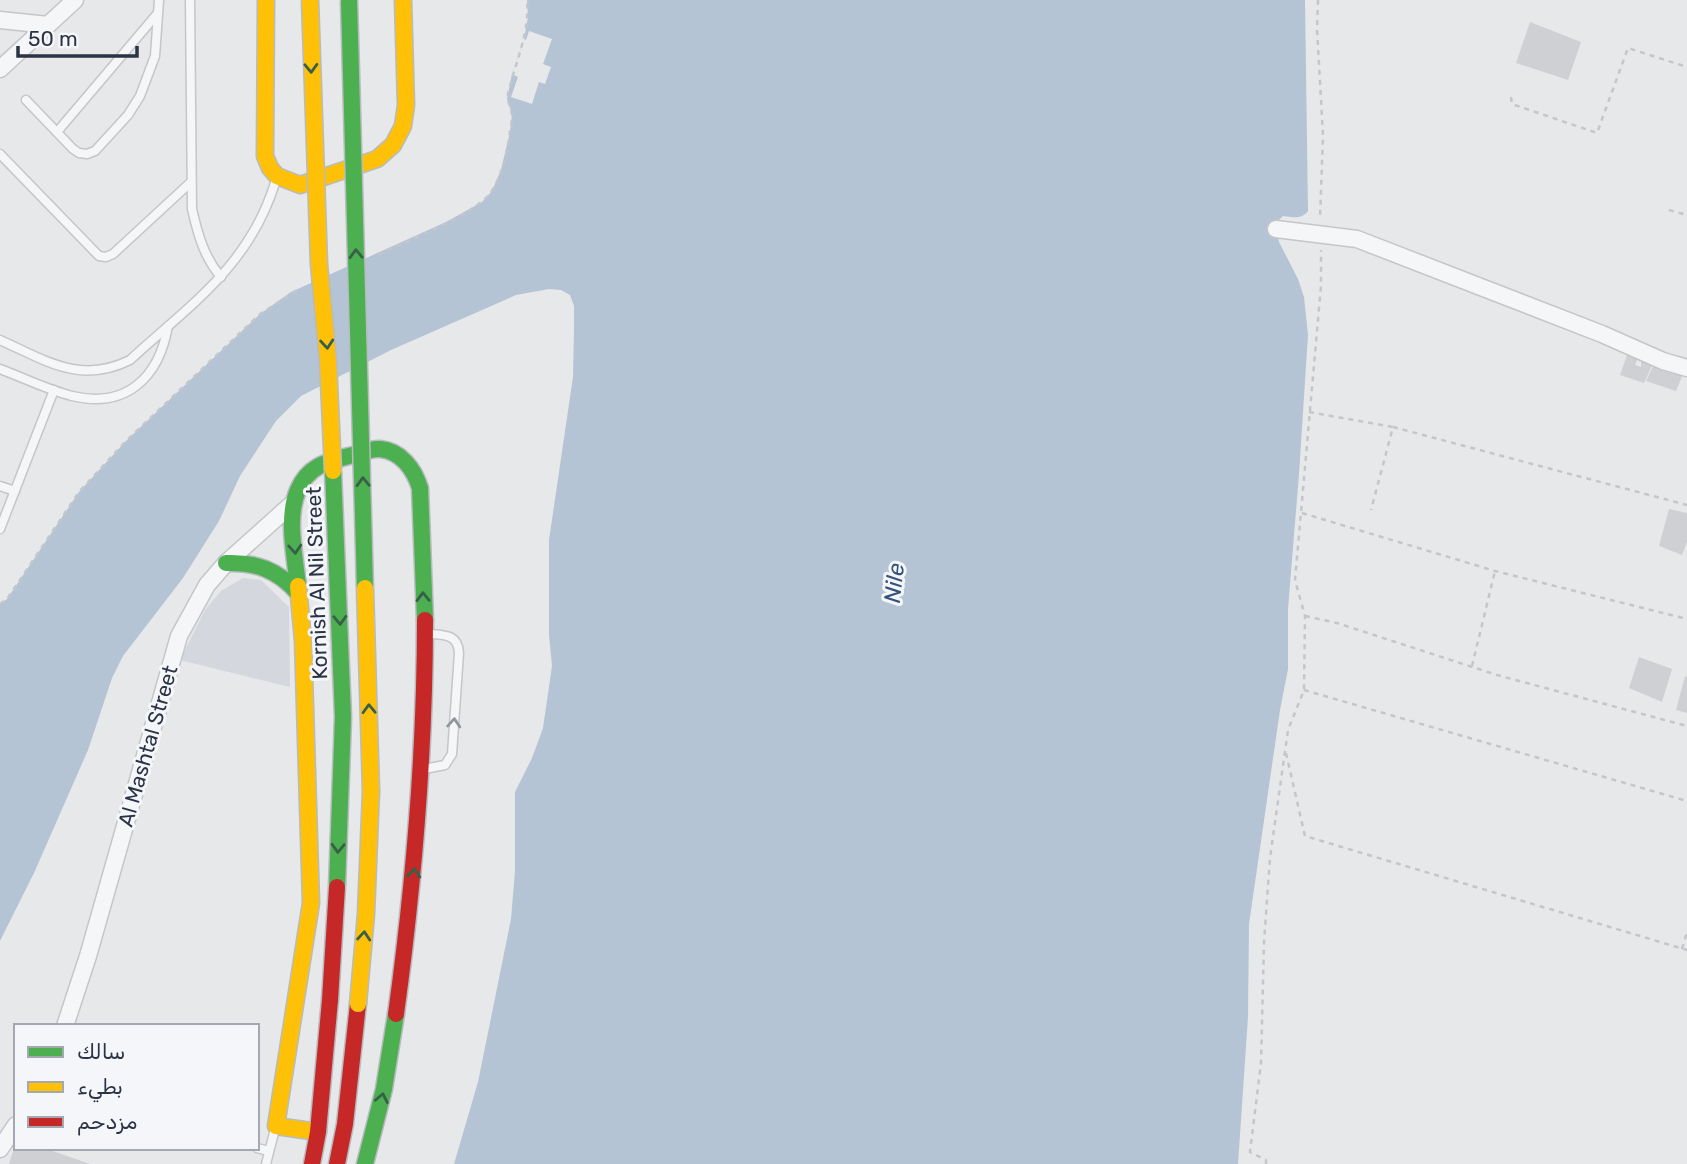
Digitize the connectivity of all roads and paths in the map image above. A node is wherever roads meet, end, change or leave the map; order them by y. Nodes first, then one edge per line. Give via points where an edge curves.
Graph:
1 (75, 0) edge
2 (159, 0) edge
3 (190, 0) edge
4 (265, 0) edge
5 (310, 0) edge
6 (349, 0) edge
7 (403, 0) edge
8 (527, 0) edge
9 (1318, 0) edge
10 (157, 14) junction
11 (0, 20) edge
12 (48, 24) junction
13 (2, 65) edge
14 (1687, 67) edge
15 (1511, 97) dead end
16 (26, 100) dead end
17 (57, 132) junction
18 (0, 154) edge
19 (276, 177) junction
20 (191, 181) junction
21 (1669, 210) dead end
22 (1687, 215) edge
23 (1276, 229) dead end
24 (1320, 234) junction
25 (373, 256) dead end
26 (221, 277) junction
27 (303, 287) dead end
28 (169, 325) junction
29 (0, 340) edge
30 (1687, 368) edge
31 (0, 369) edge
32 (54, 390) junction
33 (1309, 412) junction
34 (1393, 427) junction
35 (0, 485) edge
36 (15, 491) junction
37 (293, 503) junction
38 (1687, 505) edge
39 (1371, 510) dead end
40 (1301, 513) junction
41 (0, 529) edge
42 (226, 562) junction
43 (1495, 570) junction
44 (298, 593) junction
45 (0, 604) edge
46 (1305, 616) junction
47 (1687, 619) edge
48 (424, 634) junction
49 (1472, 667) junction
50 (1304, 690) junction
51 (1687, 726) edge
52 (1286, 749) junction
53 (421, 769) junction
54 (1687, 801) edge
55 (1687, 932) edge
56 (1682, 949) junction
57 (1687, 950) edge
58 (66, 1024) edge
59 (276, 1126) junction
60 (14, 1128) edge
61 (317, 1132) junction
62 (259, 1148) edge
63 (0, 1149) edge
64 (270, 1151) junction
65 (266, 1164) edge
66 (312, 1164) edge
67 (337, 1164) edge
68 (365, 1164) edge
69 (1266, 1164) edge

1 - 12 street
2 - 10 lane
3 - 20 lane
4 - 19 highway via 265,156
5 -> 61 highway, Kornish Al Nil Street, bridge via 343,717 335,943
67 -> 6 highway, bridge via 358,1004 371,791
7 - 19 highway via 406,104 403,126 393,145 377,159 300,185
8 - 25 path via 524,39 507,99 512,114 510,132 492,191 482,202 446,222
9 - 24 path via 1323,135
10 - 17 lane
10 - 17 lane via 155,56 128,115 87,154 79,153
11 - 12 street
12 - 13 street
14 - 15 path via 1629,48 1597,133 1512,104
16 - 17 lane
18 - 20 lane via 99,256 106,257
19 - 26 lane via 256,231
20 - 26 lane via 198,237 208,262
21 - 22 path
23 - 24 street
24 - 30 street via 1357,239
24 - 33 path via 1321,286
26 - 28 lane
27 - 45 path via 260,314 126,441 79,492
28 - 29 lane via 130,360 99,372 66,368
28 - 32 lane via 164,349 152,371 134,389 94,398
31 - 32 lane
32 - 36 lane
33 - 34 path
33 - 40 path
34 - 38 path
34 - 39 path
35 - 36 lane
36 - 41 lane
37 - 42 street, Al Mashtal Street
37 -> 44 highway
48 -> 37 highway via 420,488 413,469 398,455 379,449 320,463 299,487
40 - 43 path
40 - 46 path via 1295,580
42 - 44 highway via 274,570
42 - 58 street, Al Mashtal Street via 178,636
43 - 47 path
43 - 49 path
44 - 59 highway via 311,903
46 - 49 path
46 - 50 path
48 - 53 highway
53 -> 48 lane via 445,765 452,754 459,653 449,635
49 - 51 path
50 - 52 path via 1288,730
50 - 54 path
52 - 56 path via 1305,836
52 - 69 path via 1270,858 1261,1063 1250,1152
68 -> 53 highway via 393,1041 414,880
55 - 56 path
56 - 57 path
59 - 61 highway
59 - 64 lane
60 - 63 street
61 - 66 highway, Kornish Al Nil Street
62 - 64 lane
64 - 65 lane

